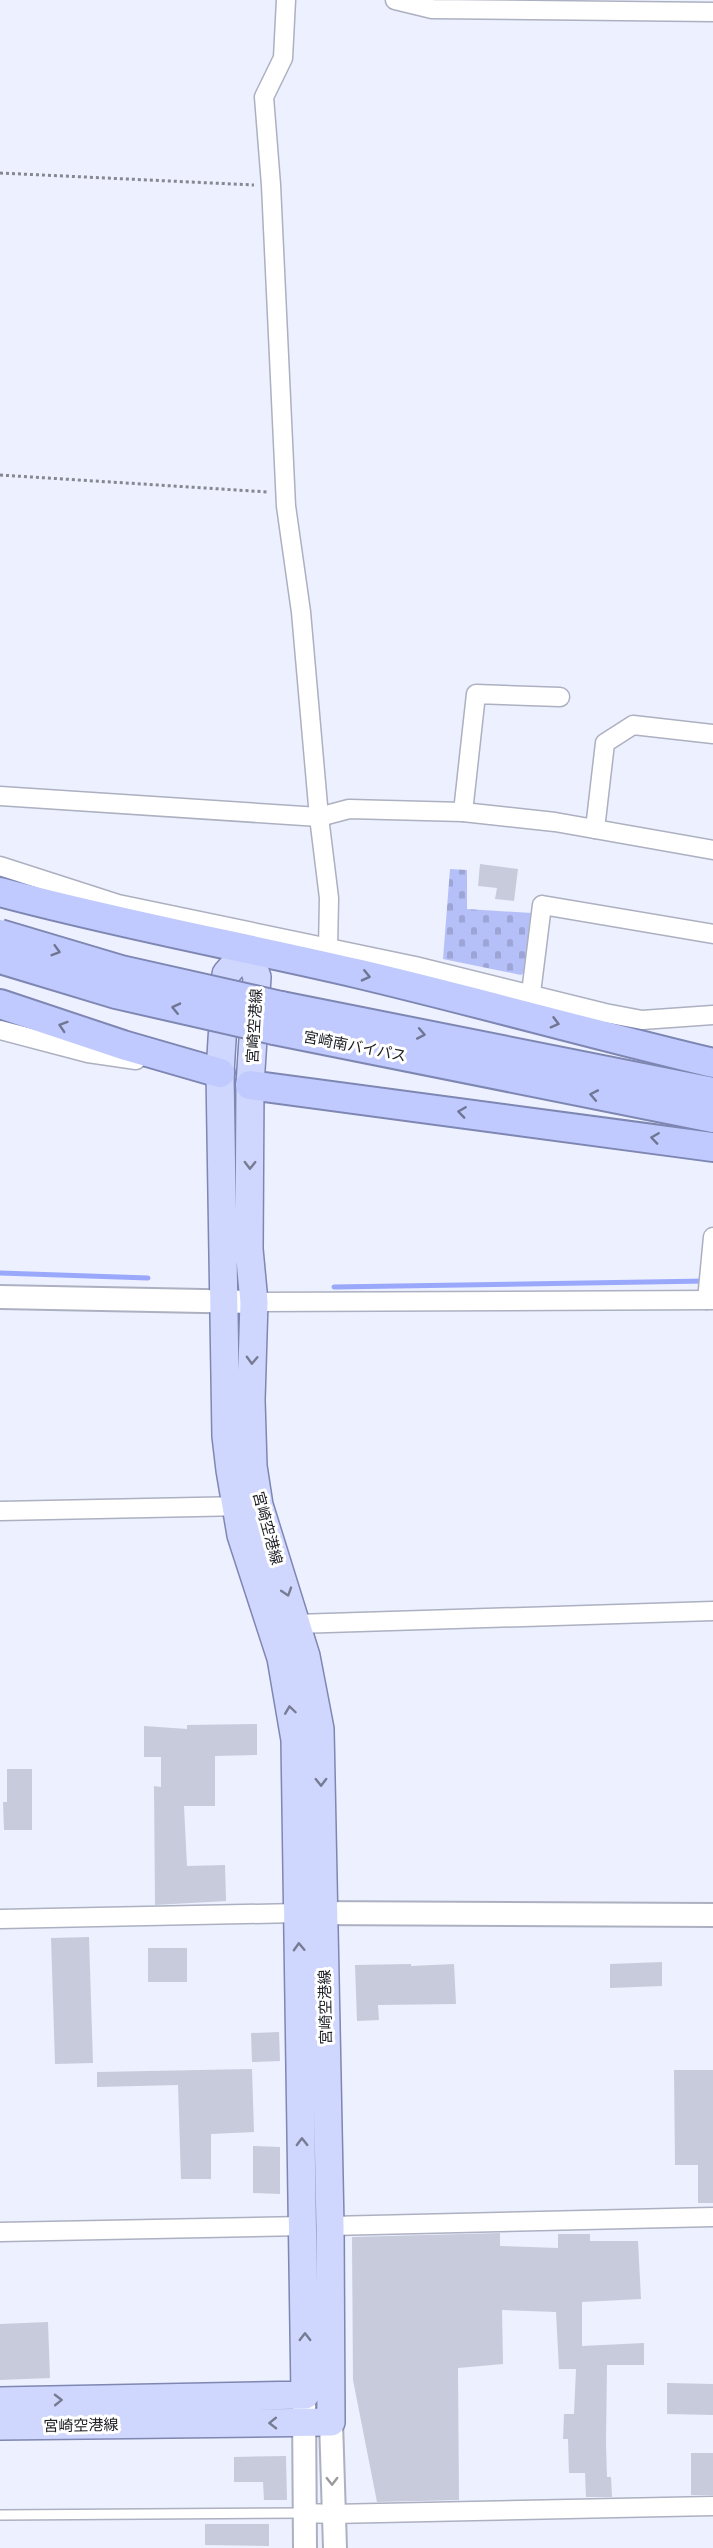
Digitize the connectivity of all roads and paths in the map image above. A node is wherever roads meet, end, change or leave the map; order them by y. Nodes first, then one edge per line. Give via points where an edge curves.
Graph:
1 (286, 0) edge
2 (395, 0) edge
3 (432, 4) edge
4 (713, 12) edge
5 (0, 174) edge
6 (271, 185) junction
7 (0, 475) edge
8 (285, 494) junction
9 (560, 697) dead end
10 (713, 734) edge
11 (0, 796) edge
12 (463, 812) junction
13 (319, 817) junction
14 (595, 829) junction
15 (713, 850) edge
16 (0, 866) edge
17 (0, 892) edge
18 (0, 934) edge
19 (713, 934) edge
20 (328, 949) junction
21 (247, 950) junction
22 (0, 959) edge
23 (531, 993) junction
24 (0, 1004) edge
25 (713, 1015) edge
26 (278, 1018) junction
27 (0, 1030) edge
28 (713, 1063) edge
29 (220, 1073) junction
30 (250, 1085) junction
31 (713, 1092) edge
32 (713, 1118) edge
33 (221, 1127) junction
34 (250, 1129) junction
35 (713, 1147) edge
36 (713, 1238) edge
37 (0, 1297) edge
38 (225, 1300) junction
39 (710, 1300) edge
40 (254, 1302) junction
41 (247, 1506) junction
42 (0, 1511) edge
43 (713, 1611) edge
44 (296, 1624) junction
45 (311, 1913) junction
46 (713, 1915) edge
47 (0, 1919) edge
48 (713, 2217) edge
49 (317, 2226) junction
50 (0, 2232) edge
51 (318, 2395) junction
52 (0, 2401) edge
53 (304, 2422) junction
54 (331, 2422) junction
55 (0, 2426) edge
56 (713, 2506) edge
57 (306, 2513) junction
58 (332, 2514) junction
59 (0, 2515) edge
60 (305, 2548) edge
61 (335, 2548) edge

1 - 6 street via 283,58 264,97
2 - 3 street
3 - 4 street
5 - 6 path
6 - 8 street
7 - 8 path
8 - 13 street via 301,612
9 - 12 street via 476,694
10 - 14 street via 633,725 605,742
11 - 13 street
12 - 13 street via 349,809
12 - 14 street
13 - 20 street via 329,898
14 - 15 street
16 - 20 street via 118,904
17 - 21 highway
18 -> 26 highway, 宮崎南バイパス, bridge
19 - 23 street via 542,905
20 - 23 street
21 -> 28 highway via 464,999
21 - 29 main road, 宮崎空港線 via 226,974
21 - 30 main road, 宮崎空港線 via 257,977
26 -> 22 highway, 宮崎南バイパス, bridge via 116,994
23 - 25 street via 642,1020
29 -> 24 highway
26 -> 31 highway, 宮崎南バイパス
32 -> 26 highway, 宮崎南バイパス
27 - 29 street via 88,1053
29 - 33 main road, 宮崎空港線
30 - 34 main road, 宮崎空港線
35 -> 30 highway
33 - 34 main road
33 - 38 main road, 宮崎空港線
34 -> 40 main road, 宮崎空港線 via 249,1249
36 - 39 street
37 - 38 street
38 - 40 street
38 - 41 main road, 宮崎空港線 via 226,1436
39 - 40 street
40 -> 41 main road, 宮崎空港線
41 - 42 street
41 -> 44 main road, 宮崎空港線
45 -> 41 main road, 宮崎空港線 via 287,1688 242,1535
43 - 44 street
44 -> 45 main road, 宮崎空港線 via 320,1729
45 - 46 street
45 - 47 street
45 - 49 main road, 宮崎空港線
48 - 49 street
49 - 50 street
49 - 51 main road, 宮崎空港線
52 -> 51 main road, 宮崎空港線
51 - 53 street
51 - 54 main road, 宮崎空港線
53 - 54 main road, 宮崎空港線
53 -> 55 main road, 宮崎空港線
53 - 57 street
54 -> 58 street
56 - 58 street
57 - 58 street
57 - 59 lane
57 - 60 street
58 - 61 street

